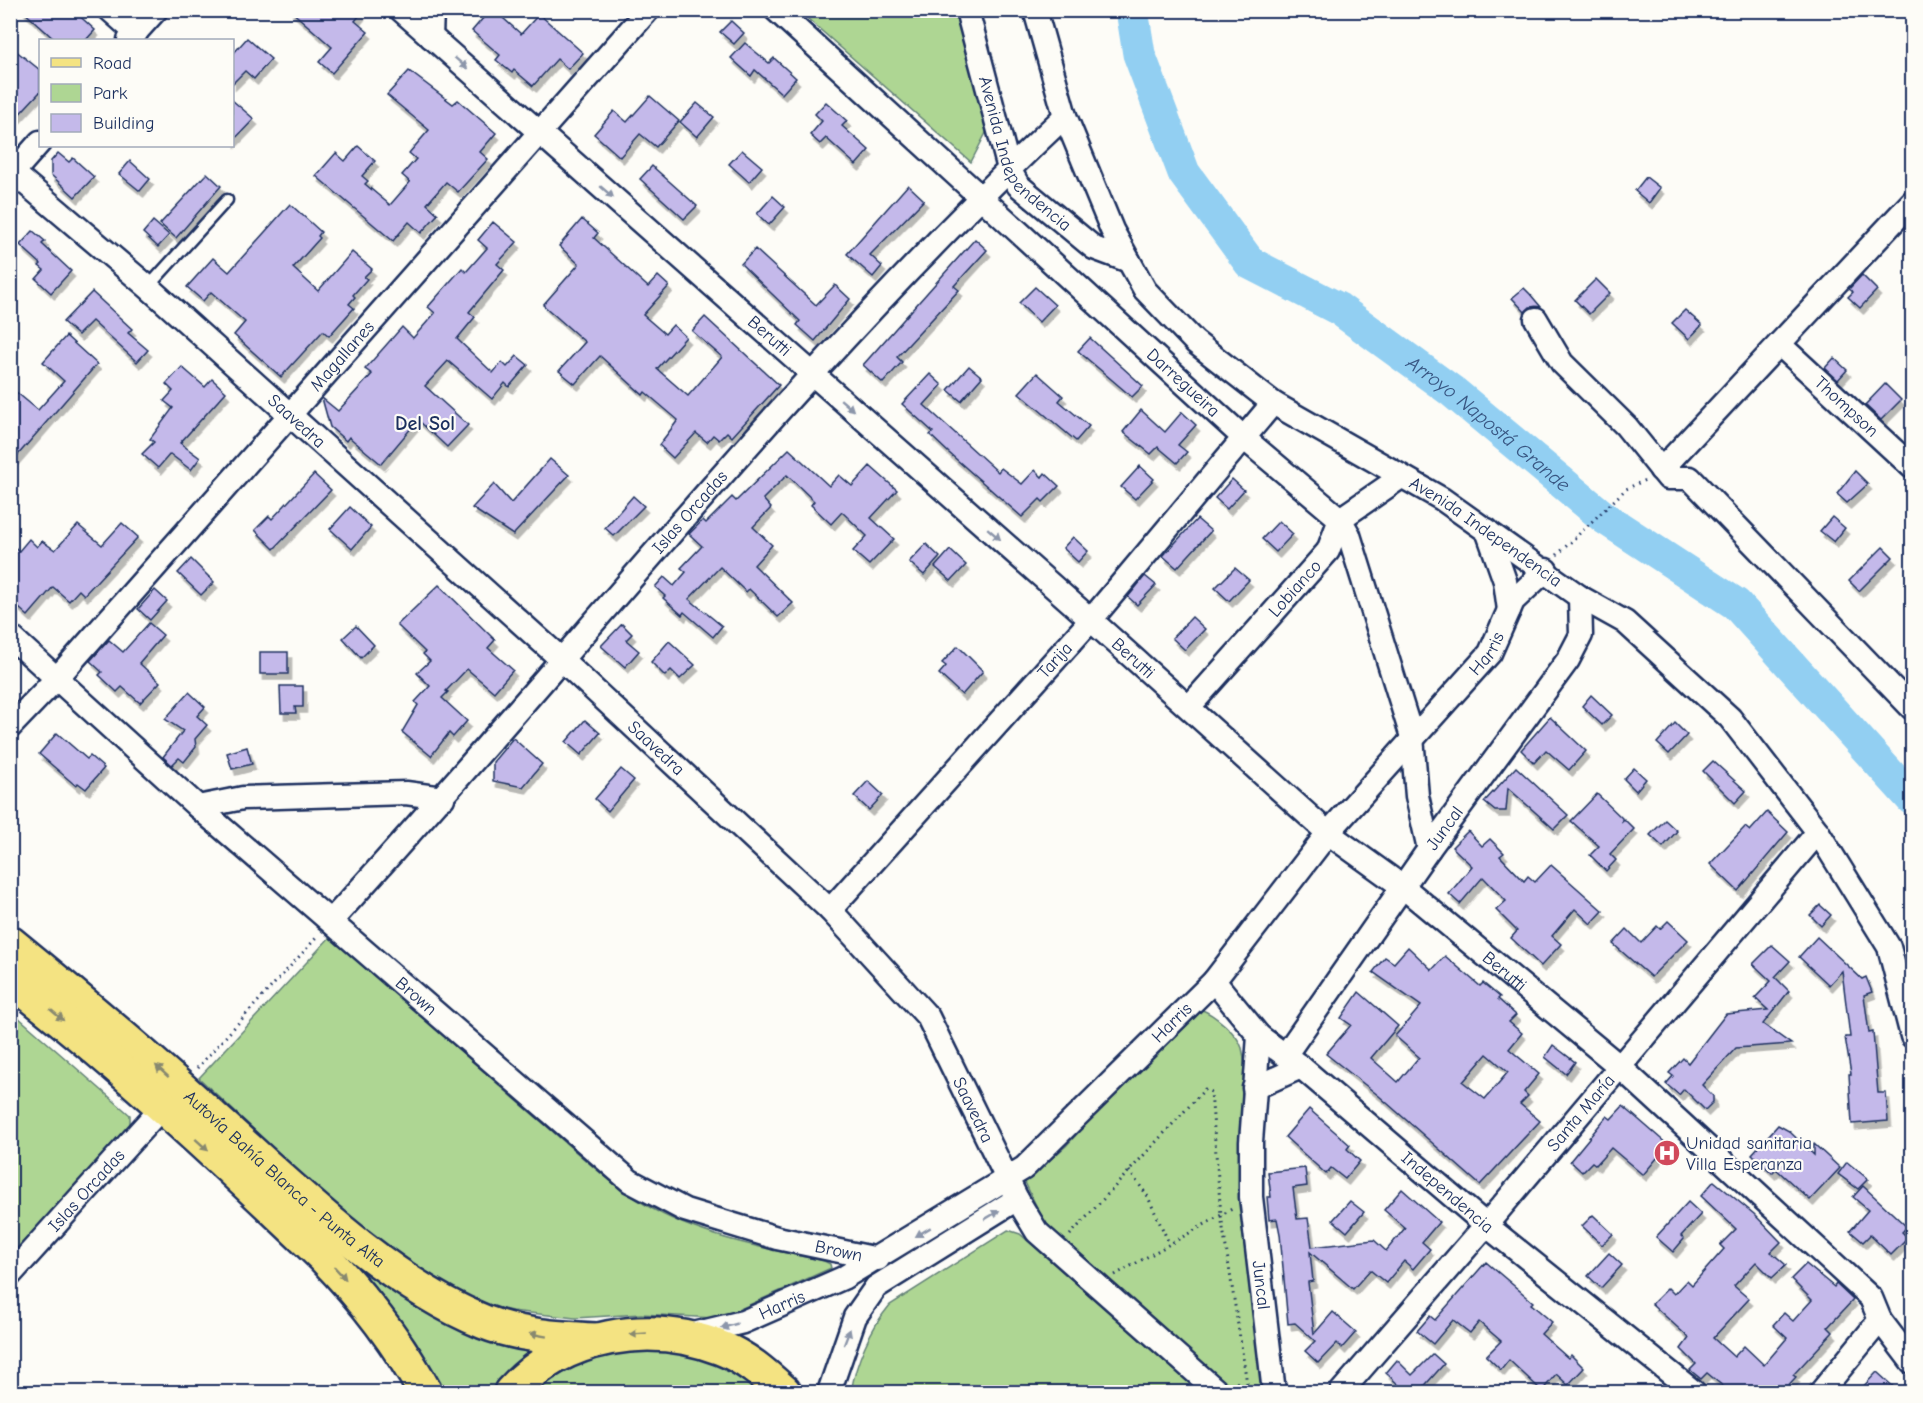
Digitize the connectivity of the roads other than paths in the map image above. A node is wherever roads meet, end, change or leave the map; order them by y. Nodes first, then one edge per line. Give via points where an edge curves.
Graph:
1 (110, 10) edge
2 (156, 10) edge
3 (401, 10) edge
4 (432, 10) edge
5 (648, 10) edge
6 (776, 10) edge
7 (967, 10) edge
8 (1035, 10) edge
9 (133, 37) edge
10 (431, 37) junction
11 (1065, 116) junction
12 (539, 133) junction
13 (39, 143) edge
14 (1009, 169) junction
15 (12, 173) edge
16 (982, 197) junction
17 (227, 200) dead end
18 (1912, 202) edge
19 (1129, 261) junction
20 (147, 287) junction
21 (1536, 319) dead end
22 (1779, 344) junction
23 (813, 375) junction
24 (1274, 403) junction
25 (288, 413) junction
26 (1245, 439) junction
27 (1912, 467) edge
28 (1661, 470) junction
29 (1401, 477) junction
30 (1340, 519) junction
31 (1487, 530) junction
32 (1546, 570) junction
33 (1580, 597) junction
34 (1509, 610) junction
35 (1091, 620) junction
36 (10, 636) edge
37 (561, 659) junction
38 (57, 678) junction
39 (1188, 707) junction
40 (1912, 708) edge
41 (10, 728) edge
42 (1412, 737) junction
43 (443, 798) junction
44 (198, 807) junction
45 (1818, 831) junction
46 (1328, 833) junction
47 (1429, 849) junction
48 (1402, 886) junction
49 (830, 910) junction
50 (331, 921) junction
51 (10, 944) edge
52 (10, 979) edge
53 (1214, 981) junction
54 (1259, 1036) junction
55 (1912, 1036) edge
56 (1293, 1061) junction
57 (1619, 1066) junction
58 (1254, 1088) junction
59 (171, 1097) junction
60 (1013, 1189) junction
61 (1486, 1225) junction
62 (878, 1259) junction
63 (10, 1275) edge
64 (1880, 1320) junction
65 (681, 1336) junction
66 (596, 1340) junction
67 (1912, 1362) edge
68 (425, 1392) edge
69 (511, 1392) edge
70 (784, 1392) edge
71 (829, 1392) edge
72 (1218, 1392) edge
73 (1274, 1392) edge
74 (1341, 1392) edge
75 (1694, 1392) edge
76 (1821, 1392) edge

1 - 9 street
2 - 9 street
3 - 10 street, Berutti
4 - 10 street
5 - 12 street, Magallanes
6 - 16 street, Darregueira
7 - 14 street, Avenida Independencia
8 - 11 street, Avenida Independencia
10 -> 12 street, Berutti
11 - 14 street, Islas Orcadas
11 - 19 street, Avenida Independencia via 1112,230
12 -> 23 street, Berutti
12 - 25 street, Magallanes
13 - 15 street
14 - 16 street, Islas Orcadas
14 - 19 street, Avenida Independencia via 1018,185 1094,248
15 - 20 street, Saavedra
16 - 23 street, Islas Orcadas
16 - 26 street, Darregueira
17 - 20 lane
18 - 22 street
19 - 24 street, Avenida Independencia via 1145,290 1195,342
20 - 25 street, Saavedra
21 - 28 street via 1562,363 1626,426
22 - 27 street, Thompson
22 - 28 street
23 -> 35 street, Berutti
23 - 37 street, Islas Orcadas
24 - 26 street, Tarija
24 - 29 street, Avenida Independencia
25 - 37 street, Saavedra
25 - 38 street, Magallanes
26 - 30 street, Darregueira
26 - 35 street, Tarija
28 - 40 street via 1668,478 1690,478
29 - 30 street
29 - 31 street, Avenida Independencia
30 - 39 street, Lobianco via 1329,551
30 - 42 street, Darregueira via 1349,535
31 - 32 street, Avenida Independencia
31 - 34 street via 1505,581
32 - 33 street, Avenida Independencia
32 - 34 street, Harris via 1513,601
33 - 45 street, Avenida Independencia via 1625,622 1730,718
33 - 47 street, Juncal via 1581,635 1568,660
34 - 42 street, Harris via 1490,653
35 - 39 street, Berutti
35 - 49 street, Tarija
36 - 38 street, Brown
37 - 43 street, Islas Orcadas
37 - 49 street, Saavedra
38 - 41 street, Magallanes
38 - 44 street, Brown
39 - 46 street, Berutti
42 - 46 street, Harris
42 - 47 street, Darregueira via 1417,796
43 - 44 street via 406,793 243,798
43 - 50 street, Islas Orcadas
44 - 50 street, Brown
45 - 55 street, Avenida Independencia via 1889,947
45 - 57 street, Santa María
46 - 48 street, Berutti
46 - 53 street, Harris
47 - 48 street, Juncal
48 - 56 street, Juncal
48 - 57 street, Berutti
49 - 60 street, Saavedra via 928,1017
50 - 62 street, Brown via 630,1181 685,1210 777,1238
59 -> 51 main road, Autovía Bahía Blanca - Punta Alta via 106,1021
52 -> 59 main road, Autovía Bahía Blanca - Punta Alta
53 - 54 street, Independencia
53 - 60 street, Harris via 1024,1168
54 - 56 street, Independencia
54 - 58 street, Juncal
56 - 58 street
56 - 61 street, Independencia
57 - 61 street, Santa María
57 - 64 street, Berutti via 1871,1298
58 - 73 street, Juncal via 1251,1197
59 - 63 street, Islas Orcadas
66 -> 59 main road, Autovía Bahía Blanca - Punta Alta via 520,1332 486,1322 432,1294 346,1236
59 -> 68 main road, Autovía Bahía Blanca - Punta Alta via 348,1282 390,1335
60 -> 62 street, Harris
71 -> 60 street, Harris via 855,1317 876,1287
60 - 72 street, Saavedra via 1037,1232
61 - 74 street, Santa María
61 - 75 street, Independencia
62 -> 65 street, Harris via 806,1296 743,1322
64 - 67 street
64 - 76 street
65 -> 66 main road via 638,1333
65 - 70 main road via 722,1348 760,1370
66 - 69 main road via 556,1356

